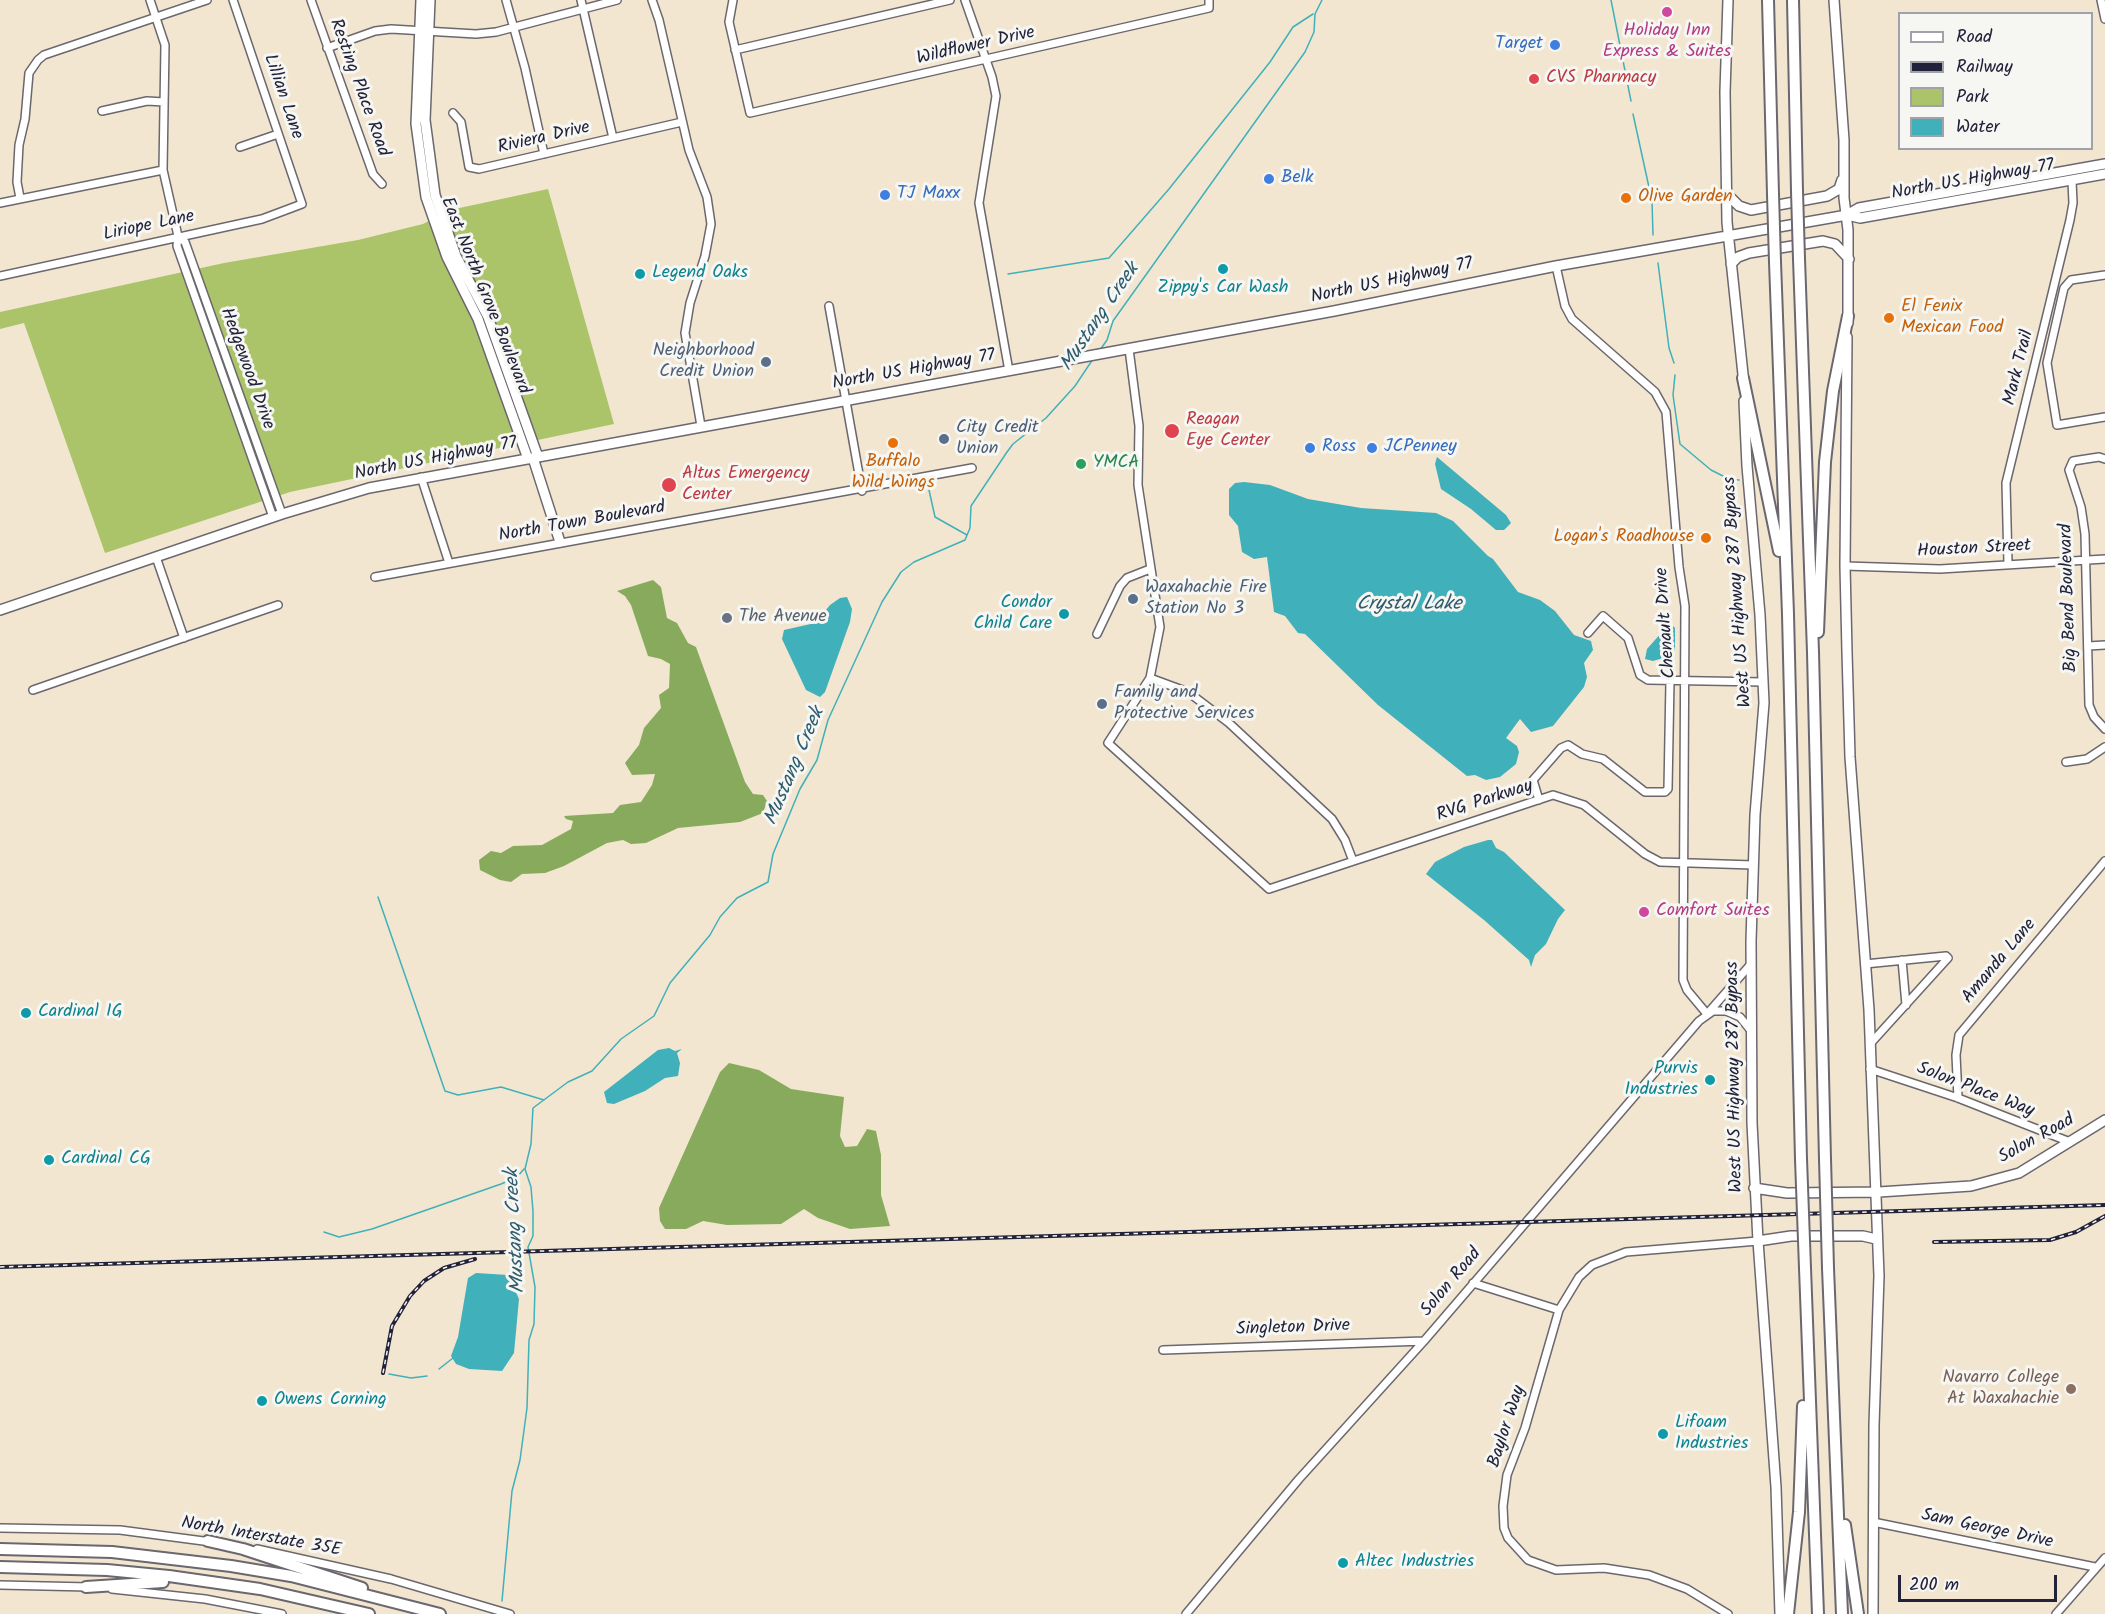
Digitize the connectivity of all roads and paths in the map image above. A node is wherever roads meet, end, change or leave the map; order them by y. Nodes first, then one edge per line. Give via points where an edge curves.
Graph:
1 (150, 0) edge
2 (207, 0) edge
3 (233, 0) edge
4 (311, 0) edge
5 (421, 0) edge
6 (430, 0) edge
7 (506, 0) edge
8 (581, 0) edge
9 (617, 0) edge
10 (652, 0) edge
11 (733, 0) edge
12 (950, 0) edge
13 (965, 0) edge
14 (1209, 0) edge
15 (1728, 0) edge
16 (1768, 0) edge
17 (1793, 0) edge
18 (1834, 0) edge
19 (2101, 0) edge
20 (584, 10) junction
21 (156, 17) junction
22 (2105, 19) edge
23 (515, 27) junction
24 (424, 31) junction
25 (327, 48) junction
26 (735, 50) junction
27 (986, 60) junction
28 (164, 102) junction
29 (102, 111) dead end
30 (453, 113) dead end
31 (682, 122) junction
32 (279, 134) junction
33 (613, 138) junction
34 (240, 147) dead end
35 (544, 154) junction
36 (2105, 164) edge
37 (163, 170) junction
38 (2105, 174) edge
39 (2026, 177) junction
40 (1843, 178) junction
41 (2072, 181) junction
42 (382, 184) dead end
43 (2026, 189) junction
44 (1726, 193) junction
45 (20, 198) junction
46 (0, 203) edge
47 (302, 204) joint
48 (1847, 215) junction
49 (1729, 235) junction
50 (178, 236) junction
51 (1849, 259) junction
52 (1731, 264) junction
53 (1556, 266) junction
54 (2105, 274) edge
55 (0, 276) edge
56 (829, 306) dead end
57 (1848, 315) junction
58 (1125, 350) junction
59 (1009, 371) junction
60 (1743, 378) junction
61 (846, 401) junction
62 (2105, 417) edge
63 (701, 426) junction
64 (533, 458) junction
65 (2105, 459) edge
66 (972, 468) dead end
67 (421, 477) junction
68 (862, 490) junction
69 (277, 515) junction
70 (560, 542) junction
71 (156, 557) junction
72 (2105, 559) edge
73 (2085, 560) junction
74 (450, 563) junction
75 (2007, 564) junction
76 (1845, 566) junction
77 (1150, 569) junction
78 (375, 577) dead end
79 (278, 605) dead end
80 (0, 610) edge
81 (1788, 625) junction
82 (1588, 633) dead end
83 (1097, 634) dead end
84 (184, 638) junction
85 (2105, 645) edge
86 (2088, 646) junction
87 (1813, 652) junction
88 (1150, 678) junction
89 (1670, 681) junction
90 (1686, 681) junction
91 (1763, 682) junction
92 (33, 690) dead end
93 (2105, 729) edge
94 (2105, 747) edge
95 (2066, 762) dead end
96 (1539, 800) junction
97 (1353, 861) junction
98 (2105, 861) edge
99 (1683, 863) junction
100 (1753, 865) junction
101 (1902, 960) junction
102 (1751, 964) junction
103 (1865, 964) junction
104 (1906, 1005) junction
105 (1707, 1014) junction
106 (1752, 1032) junction
107 (1870, 1044) junction
108 (1870, 1069) junction
109 (1958, 1098) junction
110 (2105, 1120) edge
111 (2070, 1142) junction
112 (1754, 1188) junction
113 (1875, 1191) junction
114 (1876, 1239) junction
115 (1758, 1241) junction
116 (1473, 1283) junction
117 (1559, 1310) junction
118 (1424, 1341) junction
119 (1163, 1350) dead end
120 (1809, 1370) junction
121 (1834, 1427) junction
122 (1872, 1522) junction
123 (0, 1528) edge
124 (208, 1541) junction
125 (0, 1550) edge
126 (2105, 1558) edge
127 (0, 1568) edge
128 (2095, 1568) junction
129 (0, 1585) edge
130 (86, 1587) junction
131 (286, 1595) junction
132 (377, 1599) junction
133 (282, 1614) edge
134 (369, 1614) edge
135 (440, 1614) edge
136 (510, 1614) edge
137 (1186, 1614) edge
138 (1728, 1614) edge
139 (1780, 1614) edge
140 (1788, 1614) edge
141 (1818, 1614) edge
142 (1842, 1614) edge
143 (1858, 1614) edge
144 (1873, 1614) edge
145 (2056, 1614) edge

1 - 21 street, Hedgewood Drive
2 - 21 street
3 - 32 street, Lillian Lane
4 - 25 street, Resting Place Road
5 - 24 main road, East North Grove Boulevard
6 - 24 main road, East North Grove Boulevard
7 - 23 street
8 - 20 street
9 - 20 street
10 - 31 street
11 - 26 street via 729,22
12 - 26 street
13 - 27 street
14 - 27 street, Wildflower Drive via 1209,8
15 - 44 main road, West US Highway 287 Bypass
16 - 81 highway, bridge
17 - 87 highway, bridge
18 - 40 main road
19 - 22 street
20 - 23 street
20 - 33 street
21 - 28 street, Hedgewood Drive via 165,45
21 - 45 street via 44,56 32,67 17,162
23 - 24 street via 476,34
23 - 35 street
24 - 25 street via 375,31
24 - 64 main road, East North Grove Boulevard via 416,124 426,197 447,257 478,319
25 - 42 street, Resting Place Road via 373,174
26 - 27 street, Wildflower Drive via 750,114
27 - 59 street via 996,103 979,203
28 - 29 street via 147,101
28 - 37 street, Hedgewood Drive
30 - 35 street, Riviera Drive via 461,122 470,167 479,169
31 - 33 street, Riviera Drive
31 - 63 street via 707,197 711,224 685,333
32 - 34 street
32 - 47 street, Lillian Lane
33 - 35 street, Riviera Drive
36 - 39 main road, North US Highway 77
37 - 45 street
37 - 50 street, Hedgewood Drive
38 - 41 main road, North US Highway 77
39 - 43 main road
39 - 48 main road, North US Highway 77 via 1858,208
40 - 44 main road via 1832,195 1751,210 1738,206
40 - 48 main road
41 - 43 main road, North US Highway 77
41 - 75 street, Mark Trail via 2068,231 2006,483
43 - 48 main road, North US Highway 77 via 1860,218
44 - 49 main road, West US Highway 287 Bypass
45 - 46 street
47 - 50 street, Liriope Lane via 262,219
48 - 49 main road, North US Highway 77
48 - 51 main road
49 - 52 main road, West US Highway 287 Bypass
49 - 53 main road, North US Highway 77
50 - 55 street, Liriope Lane
50 - 69 street, Hedgewood Drive via 177,246
51 - 52 main road via 1835,244 1823,241 1749,253
51 - 57 main road
52 - 60 main road, West US Highway 287 Bypass
53 - 58 main road, North US Highway 77
53 - 90 street, Chenault Drive via 1572,319 1655,392 1666,412 1684,606
54 - 62 street via 2071,280 2064,288 2047,363 2057,425
56 - 61 street
57 - 76 main road
57 - 87 highway via 1830,411 1817,643
58 - 59 main road, North US Highway 77
58 - 77 street via 1139,426 1138,485
59 - 61 main road, North US Highway 77
60 - 81 highway via 1778,540
60 - 91 main road, West US Highway 287 Bypass
61 - 63 main road, North US Highway 77
61 - 68 street
63 - 64 main road, North US Highway 77
64 - 67 main road, North US Highway 77
64 - 70 main road, East North Grove Boulevard
65 - 73 street, Big Bend Boulevard via 2086,458 2069,465 2081,507
66 - 68 street, North Town Boulevard
67 - 69 main road, North US Highway 77 via 340,495
67 - 74 street
68 - 70 street, North Town Boulevard
69 - 71 main road, North US Highway 77
70 - 74 street, North Town Boulevard
71 - 80 main road, North US Highway 77
71 - 84 street
72 - 73 street, Houston Street
73 - 75 street, Houston Street
73 - 86 street, Big Bend Boulevard
74 - 78 street, North Town Boulevard
75 - 76 street, Houston Street via 1940,569
76 - 103 main road via 1850,757
77 - 83 street via 1127,578 1120,586
77 - 88 street via 1160,627
79 - 84 street
81 - 120 highway, bridge
82 - 89 street via 1603,616 1628,638 1643,679
84 - 92 street
85 - 86 street
86 - 93 street, Big Bend Boulevard via 2090,705
87 - 121 highway, bridge
88 - 97 street via 1188,692 1229,723 1332,819
88 - 97 street, RVG Parkway via 1108,743 1269,889
89 - 90 street
89 - 96 street via 1665,792 1645,792 1603,759 1582,754 1568,745 1533,780
90 - 91 street
90 - 99 street, Chenault Drive
91 - 100 main road, West US Highway 287 Bypass
94 - 95 street via 2087,759
96 - 97 street, RVG Parkway
96 - 99 street, RVG Parkway via 1553,795 1584,805 1645,854 1660,862
98 - 109 street, Amanda Lane via 1959,1035
99 - 100 street, RVG Parkway
99 - 105 street, Chenault Drive via 1683,980
100 - 102 main road, West US Highway 287 Bypass
101 - 103 street
101 - 104 street
101 - 104 street via 1948,958
102 - 105 street, Solon Road
102 - 106 main road, West US Highway 287 Bypass
103 - 107 main road
104 - 107 street
105 - 106 street via 1734,1014
105 - 116 street, Solon Road
106 - 112 main road, West US Highway 287 Bypass
107 - 108 main road
108 - 109 street, Solon Place Way
108 - 113 main road
109 - 111 street, Solon Place Way
110 - 111 main road, Solon Road
111 - 113 main road, Solon Road via 2019,1173 2001,1179 1953,1189
112 - 113 main road, Solon Road via 1787,1193
112 - 115 main road, West US Highway 287 Bypass
113 - 114 main road
114 - 115 main road via 1791,1236
114 - 122 main road via 1879,1276
115 - 117 street, Baylor Way via 1626,1252 1609,1257 1579,1277
115 - 139 main road, West US Highway 287 Bypass via 1776,1487
116 - 117 street
116 - 118 street, Solon Road
117 - 138 street, Baylor Way via 1507,1475 1503,1519 1508,1538 1528,1560 1541,1566 1556,1570 1604,1568 1649,1575 1688,1589
118 - 119 street, Singleton Drive
118 - 137 street, Solon Road via 1299,1479
120 - 140 highway via 1804,1385 1799,1512
120 - 141 highway
121 - 142 highway
121 - 143 highway
122 - 128 street, Sam George Drive
122 - 144 main road
123 - 124 street, North Interstate 35E via 120,1530
124 - 132 highway via 342,1581
124 - 136 street, North Interstate 35E via 391,1579
125 - 132 highway via 64,1550 190,1560 291,1576
126 - 128 street
127 - 131 highway via 116,1571
128 - 145 street
129 - 130 street
130 - 131 highway via 160,1582
130 - 133 street via 205,1599
131 - 134 highway
132 - 135 highway

